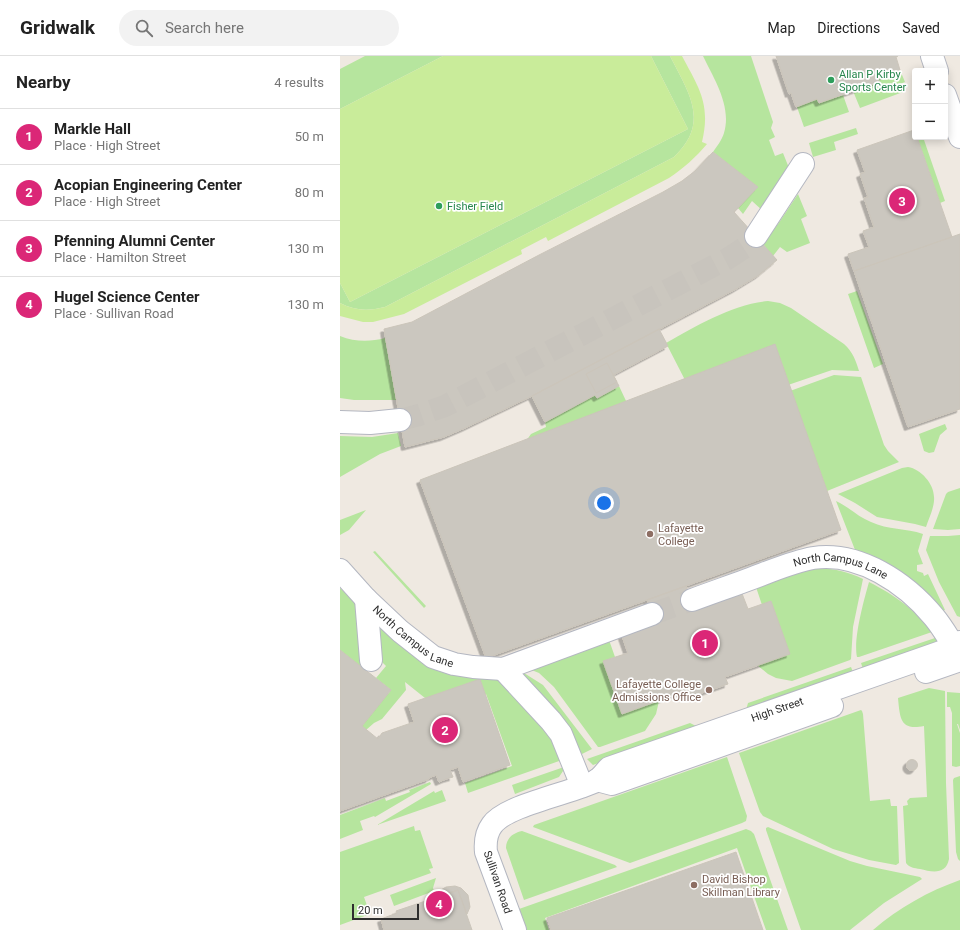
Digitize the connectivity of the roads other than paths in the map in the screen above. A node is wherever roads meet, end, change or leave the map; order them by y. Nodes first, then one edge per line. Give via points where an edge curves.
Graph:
1 (932, 56) edge
2 (936, 68) edge
3 (948, 103) edge
4 (960, 137) edge
5 (803, 164) dead end
6 (756, 236) tunnel mouth
7 (400, 420) tunnel mouth
8 (340, 422) edge
9 (340, 570) edge
10 (366, 599) junction
11 (692, 600) tunnel mouth
12 (652, 614) tunnel mouth
13 (958, 651) edge
14 (371, 660) dead end
15 (503, 669) junction
16 (589, 783) junction
17 (487, 834) joint
18 (515, 930) edge

1 - 2 street
3 - 4 street
5 - 6 street
7 - 8 street
9 - 10 street, North Campus Lane
10 - 14 street
10 - 15 street, North Campus Lane via 433,657 454,664
11 - 13 street, North Campus Lane via 813,558 844,559 883,574 902,586 924,606
12 - 15 street, North Campus Lane
13 - 16 street, High Street via 941,652 609,768
15 - 16 street via 552,721
16 - 17 street, High Street via 506,814 492,825
17 - 18 street, Sullivan Road via 486,852

